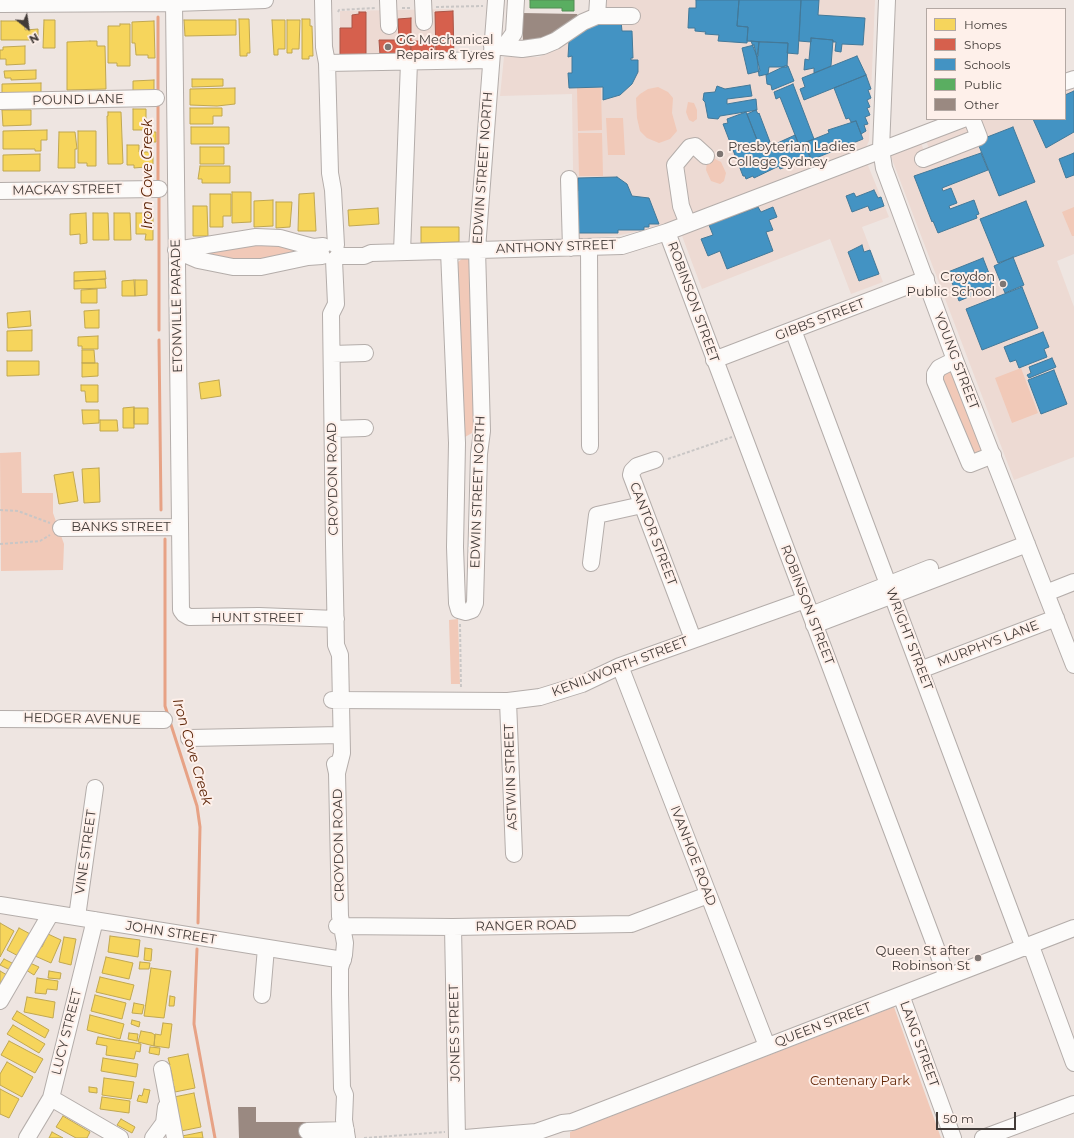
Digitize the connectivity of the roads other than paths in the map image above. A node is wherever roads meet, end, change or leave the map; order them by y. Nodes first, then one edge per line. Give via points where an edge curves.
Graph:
1 (228, 0) edge
2 (264, 0) edge
3 (323, 0) edge
4 (388, 0) edge
5 (423, 0) edge
6 (516, 0) edge
7 (598, 0) edge
8 (887, 0) edge
9 (27, 1) edge
10 (176, 2) edge
11 (0, 4) edge
12 (488, 6) edge
13 (336, 7) edge
14 (597, 16) junction
15 (632, 16) dead end
16 (424, 22) dead end
17 (389, 26) dead end
18 (496, 51) junction
19 (328, 62) junction
20 (409, 62) junction
21 (156, 98) dead end
22 (0, 101) edge
23 (960, 120) edge
24 (972, 120) edge
25 (881, 149) junction
26 (706, 156) dead end
27 (923, 159) dead end
28 (569, 179) dead end
29 (158, 189) dead end
30 (0, 191) edge
31 (688, 224) junction
32 (667, 232) junction
33 (571, 248) junction
34 (589, 248) junction
35 (477, 249) junction
36 (176, 250) junction
37 (449, 251) junction
38 (303, 252) junction
39 (330, 252) junction
40 (402, 252) junction
41 (197, 254) junction
42 (926, 279) junction
43 (793, 330) junction
44 (365, 352) dead end
45 (332, 354) junction
46 (714, 360) junction
47 (956, 360) junction
48 (365, 428) dead end
49 (333, 429) junction
50 (480, 441) junction
51 (457, 443) junction
52 (590, 446) dead end
53 (993, 455) junction
54 (655, 460) road end
55 (642, 505) junction
56 (180, 527) junction
57 (61, 528) road end
58 (1025, 539) junction
59 (591, 563) dead end
60 (1074, 582) edge
61 (890, 589) junction
62 (1046, 593) junction
63 (805, 600) junction
64 (181, 610) joint
65 (1056, 618) junction
66 (336, 619) junction
67 (812, 620) junction
68 (693, 639) junction
69 (1074, 665) edge
70 (620, 666) junction
71 (920, 670) junction
72 (336, 700) junction
73 (508, 701) junction
74 (0, 719) edge
75 (164, 720) dead end
76 (337, 735) junction
77 (189, 738) dead end
78 (95, 788) dead end
79 (514, 854) dead end
80 (708, 895) junction
81 (0, 904) edge
82 (51, 913) junction
83 (78, 917) junction
84 (95, 920) junction
85 (340, 923) junction
86 (453, 927) junction
87 (1074, 928) edge
88 (1027, 947) junction
89 (266, 948) junction
90 (340, 963) junction
91 (947, 977) junction
92 (262, 994) dead end
93 (901, 995) junction
94 (0, 1001) edge
95 (767, 1046) junction
96 (1074, 1063) edge
97 (162, 1069) dead end
98 (50, 1098) junction
99 (168, 1098) junction
100 (1074, 1104) edge
101 (572, 1122) junction
102 (307, 1131) dead end
103 (337, 1134) edge
104 (460, 1136) edge
105 (27, 1138) edge
106 (120, 1138) edge
107 (153, 1138) edge
108 (175, 1138) edge
109 (538, 1138) edge
110 (953, 1138) edge
111 (983, 1138) edge

1 - 2 street
1 - 10 street
3 - 19 street, CROYDON ROAD via 324,47
4 - 17 street
5 - 16 street
6 - 18 street via 514,33
7 - 14 street
8 - 25 street, YOUNG STREET
9 - 10 street
9 - 11 street
10 - 36 street, ETONVILLE PARADE
12 - 18 street, EDWIN STREET NORTH
13 - 19 street, CROYDON ROAD
14 - 15 street
14 - 18 street via 582,22 561,38 543,46
18 - 20 street
18 - 35 street, EDWIN STREET NORTH
19 - 20 street
19 - 39 street, CROYDON ROAD via 330,173 325,191
20 - 40 street
21 - 22 street, POUND LANE
23 - 25 street, ANTHONY STREET
24 - 27 street via 979,137
25 - 31 street, ANTHONY STREET
25 - 42 street, YOUNG STREET via 886,173
26 - 31 street via 695,146 690,147 675,165 681,206
28 - 33 street
29 - 30 street, MACKAY STREET
31 - 32 street, ANTHONY STREET
32 - 34 street, ANTHONY STREET via 622,246
32 - 46 street, ROBINSON STREET
33 - 34 street, ANTHONY STREET
33 - 35 street, ANTHONY STREET
34 - 52 street
35 - 37 street, ANTHONY STREET
35 - 50 street, EDWIN STREET NORTH via 482,431
36 - 41 street, ANTHONY STREET
36 - 56 street, ETONVILLE PARADE
37 - 40 street, ANTHONY STREET
37 - 51 street, EDWIN STREET NORTH
38 - 39 street, ANTHONY STREET via 313,247
38 - 41 street, ANTHONY STREET via 261,267 233,267
38 - 41 street, ANTHONY STREET via 280,238 256,237 224,241
39 - 40 street, ANTHONY STREET
39 - 45 street, CROYDON ROAD via 336,304 331,314
42 - 43 street, GIBBS STREET
42 - 47 street, YOUNG STREET
43 - 46 street, GIBBS STREET
43 - 61 street, WRIGHT STREET
44 - 45 street
45 - 49 street, CROYDON ROAD
46 - 63 street, ROBINSON STREET
47 - 53 street, YOUNG STREET
47 - 53 street via 939,368 935,374 935,381 970,464
48 - 49 street
49 - 66 street, CROYDON ROAD
50 - 51 street
50 - 51 street, EDWIN STREET NORTH via 475,603 469,612 459,610 457,603
53 - 58 street, YOUNG STREET
54 - 55 street, CANTOR STREET via 632,470 631,475
55 - 59 street via 597,515
55 - 68 street, CANTOR STREET
56 - 57 street, BANKS STREET
56 - 64 street, ETONVILLE PARADE
58 - 61 street
58 - 62 street, YOUNG STREET
60 - 62 street
61 - 67 street
61 - 71 street, WRIGHT STREET
62 - 65 street, YOUNG STREET
63 - 67 street, ROBINSON STREET
63 - 68 street, KENILWORTH STREET
64 - 66 street, HUNT STREET via 189,617
65 - 69 street, YOUNG STREET
65 - 71 street, MURPHYS LANE
66 - 72 street, CROYDON ROAD via 336,645 331,655
67 - 91 street, ROBINSON STREET
68 - 70 street, KENILWORTH STREET
70 - 73 street, KENILWORTH STREET via 582,684 540,697
70 - 80 street, IVANHOE ROAD
71 - 88 street, WRIGHT STREET
72 - 73 street, KENILWORTH STREET
72 - 76 street, CROYDON ROAD
73 - 79 street, ASTWIN STREET
74 - 75 street, HEDGER AVENUE
76 - 77 street
76 - 85 street, CROYDON ROAD via 333,753 337,773
78 - 83 street, VINE STREET
80 - 86 street, RANGER ROAD via 631,924
80 - 95 street, IVANHOE ROAD
81 - 82 street, JOHN STREET
82 - 83 street, JOHN STREET
82 - 94 street
83 - 84 street, JOHN STREET
84 - 89 street, JOHN STREET
84 - 98 street, LUCY STREET
85 - 86 street, RANGER ROAD
85 - 90 street, CROYDON ROAD via 345,943
86 - 104 street, JONES STREET
87 - 88 street, QUEEN STREET
88 - 91 street, QUEEN STREET
88 - 96 street, WRIGHT STREET
89 - 90 street, JOHN STREET
89 - 92 street
90 - 103 street, CROYDON ROAD via 342,1088 345,1095
91 - 93 street, QUEEN STREET
93 - 95 street, QUEEN STREET
93 - 110 street, LANG STREET
95 - 101 street, QUEEN STREET
97 - 99 street
98 - 105 street, LUCY STREET
98 - 106 street
99 - 107 street via 164,1123
99 - 108 street
100 - 111 street
101 - 104 street, QUEEN STREET via 536,1132
101 - 109 street, QUEEN STREET via 564,1130
102 - 103 street

